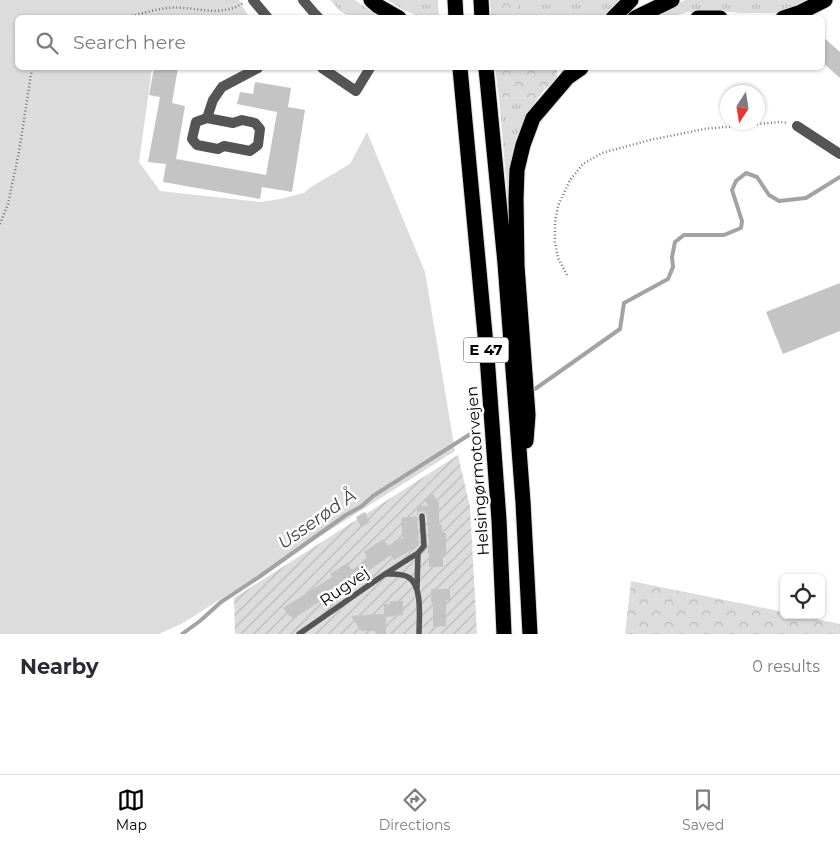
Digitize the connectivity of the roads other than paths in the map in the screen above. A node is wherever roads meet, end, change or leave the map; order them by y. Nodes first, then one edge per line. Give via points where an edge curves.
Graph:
1 (252, 0) edge
2 (303, 0) edge
3 (370, 0) edge
4 (455, 0) edge
5 (481, 0) edge
6 (631, 0) edge
7 (672, 0) edge
8 (824, 0) edge
9 (265, 15) edge
10 (313, 15) edge
11 (394, 15) edge
12 (456, 15) edge
13 (482, 15) edge
14 (617, 15) edge
15 (641, 15) edge
16 (792, 15) edge
17 (254, 70) edge
18 (325, 70) edge
19 (369, 70) edge
20 (460, 70) edge
21 (486, 70) edge
22 (578, 70) edge
23 (207, 118) junction
24 (796, 126) road end
25 (840, 154) edge
26 (523, 502) junction
27 (422, 516) dead end
28 (418, 553) junction
29 (385, 574) junction
30 (417, 591) junction
31 (298, 634) edge
32 (419, 634) edge
33 (504, 634) edge
34 (530, 634) edge

1 - 9 street
2 - 10 street
3 - 11 highway
4 - 12 highway
5 - 13 highway
6 - 14 highway
7 - 15 highway
8 - 16 highway
17 - 23 street via 222,87
18 - 19 street via 356,91
20 - 33 highway, Helsingørmotorvejen / E 47 via 487,356
21 - 26 highway, E 47
22 - 26 highway via 568,76 533,118 517,170 517,266 528,415
23 - 23 street via 232,123 242,120 256,122 260,129 258,145 250,150 197,145 192,139 196,122
24 - 25 street
26 - 34 highway, E 47
27 - 28 lane via 424,546
28 - 29 lane
28 - 30 lane
29 - 30 lane, Rugvej via 408,577
29 - 31 lane, Rugvej
30 - 32 lane

